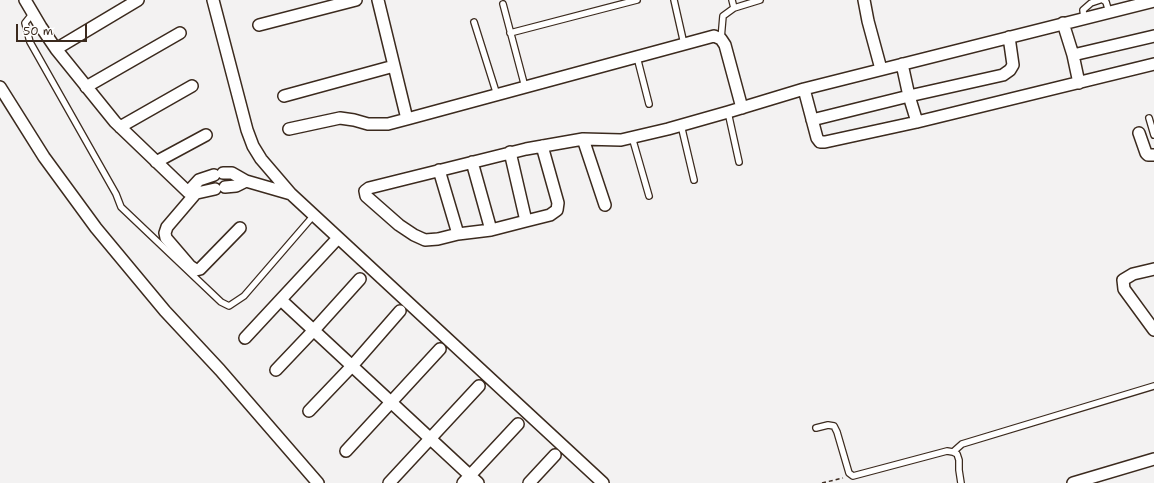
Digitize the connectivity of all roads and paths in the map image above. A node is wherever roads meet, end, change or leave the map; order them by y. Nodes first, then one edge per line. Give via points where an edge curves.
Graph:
1 (25, 0) edge
2 (138, 0) edge
3 (213, 0) edge
4 (356, 0) edge
5 (378, 0) edge
6 (637, 0) edge
7 (674, 0) edge
8 (732, 0) edge
9 (760, 0) edge
10 (864, 0) edge
11 (1154, 1) edge
12 (1106, 3) edge
13 (503, 4) dead end
14 (734, 8) junction
15 (33, 13) junction
16 (474, 22) dead end
17 (1062, 23) junction
18 (259, 25) dead end
19 (180, 33) dead end
20 (510, 33) junction
21 (1154, 36) edge
22 (1008, 37) junction
23 (721, 39) junction
24 (684, 44) junction
25 (56, 49) junction
26 (1073, 55) junction
27 (637, 57) junction
28 (902, 64) junction
29 (1154, 64) edge
30 (394, 66) junction
31 (881, 69) junction
32 (1079, 83) junction
33 (192, 86) dead end
34 (0, 87) edge
35 (525, 87) junction
36 (86, 88) junction
37 (804, 89) junction
38 (497, 95) junction
39 (284, 96) dead end
40 (909, 96) junction
41 (649, 104) dead end
42 (742, 108) junction
43 (728, 112) junction
44 (1149, 118) dead end
45 (407, 119) junction
46 (812, 120) junction
47 (917, 122) junction
48 (681, 125) junction
49 (120, 128) junction
50 (289, 129) dead end
51 (1139, 133) dead end
52 (1154, 134) edge
53 (206, 135) dead end
54 (632, 137) junction
55 (583, 139) junction
56 (542, 146) junction
57 (510, 152) junction
58 (1154, 155) edge
59 (156, 162) junction
60 (472, 162) junction
61 (739, 162) dead end
62 (439, 170) junction
63 (694, 180) dead end
64 (246, 181) junction
65 (192, 192) junction
66 (291, 194) junction
67 (649, 196) dead end
68 (605, 205) dead end
69 (314, 215) junction
70 (526, 221) junction
71 (240, 228) dead end
72 (491, 230) junction
73 (458, 234) junction
74 (338, 238) junction
75 (1154, 269) edge
76 (360, 279) dead end
77 (282, 300) junction
78 (400, 311) dead end
79 (1154, 328) edge
80 (314, 330) junction
81 (245, 338) dead end
82 (440, 348) dead end
83 (352, 366) junction
84 (276, 370) dead end
85 (479, 386) dead end
86 (1154, 386) edge
87 (391, 402) junction
88 (310, 411) dead end
89 (518, 424) dead end
90 (816, 428) dead end
91 (430, 438) junction
92 (346, 450) dead end
93 (953, 452) junction
94 (555, 455) dead end
95 (1154, 460) edge
96 (853, 476) junction
97 (470, 481) edge
98 (1077, 482) edge
99 (318, 483) edge
100 (389, 483) edge
101 (529, 483) edge
102 (603, 483) edge
103 (822, 483) edge
104 (961, 483) edge

1 - 15 street
2 - 25 street
3 - 66 street via 247,130 261,159
4 - 18 street
5 - 30 street
6 - 20 lane
7 - 24 lane
8 - 14 lane
9 - 14 lane
10 - 31 street
11 - 12 street
12 - 17 street via 1084,18
13 - 20 lane
14 - 23 lane via 723,16
15 - 25 street
15 - 69 lane via 25,24 30,42 121,207 221,302 229,306 244,296
16 - 38 lane
17 - 22 street
17 - 26 street
19 - 36 street
20 - 35 lane
21 - 26 street
22 - 28 street
22 - 40 street via 1012,65 1010,70 1003,74
23 - 24 street via 714,36
23 - 42 street
24 - 27 street
25 - 36 street
26 - 32 street
27 - 35 street
27 - 41 lane
28 - 31 street
28 - 40 street
29 - 32 street
30 - 39 street
30 - 45 street
31 - 37 street
32 - 47 street
33 - 49 street
34 - 99 street via 49,164 124,262 165,312 230,381
35 - 38 street
36 - 49 street
37 - 42 street
37 - 46 street
38 - 45 street
40 - 46 street
40 - 47 street
42 - 43 street
43 - 48 street
43 - 61 lane
44 - 52 lane
45 - 50 street via 388,124 368,124 340,118
46 - 47 street via 820,142
48 - 54 street
48 - 63 lane
49 - 59 street
51 - 58 street via 1146,153
53 - 59 street
54 - 55 street via 621,140
54 - 67 lane
55 - 56 street
55 - 68 street
56 - 57 street
56 - 70 street via 558,203 557,210 550,215
57 - 60 street
57 - 70 street
59 - 65 street
60 - 62 street
60 - 72 street
62 - 73 street
62 - 73 street via 369,188 365,191 366,196 399,225 425,240
64 - 65 street via 236,186
64 - 65 street via 232,173 218,174 199,180
64 - 66 street
65 - 71 street via 165,233 166,238 190,266 196,270 200,269
66 - 69 street
69 - 74 street
70 - 72 street
72 - 73 street
74 - 77 street
74 - 102 street
75 - 79 street via 1133,274 1123,280 1124,289
76 - 80 street
77 - 80 street
77 - 81 street
78 - 83 street
80 - 83 street
80 - 84 street
82 - 87 street
83 - 87 street
83 - 88 street
85 - 91 street
86 - 93 lane via 962,444
87 - 91 street
87 - 92 street
89 - 97 street
90 - 96 lane via 834,426 849,473
91 - 97 street
91 - 100 street
93 - 96 lane via 947,451
93 - 104 lane via 959,460
94 - 101 street
95 - 98 street
96 - 103 path

